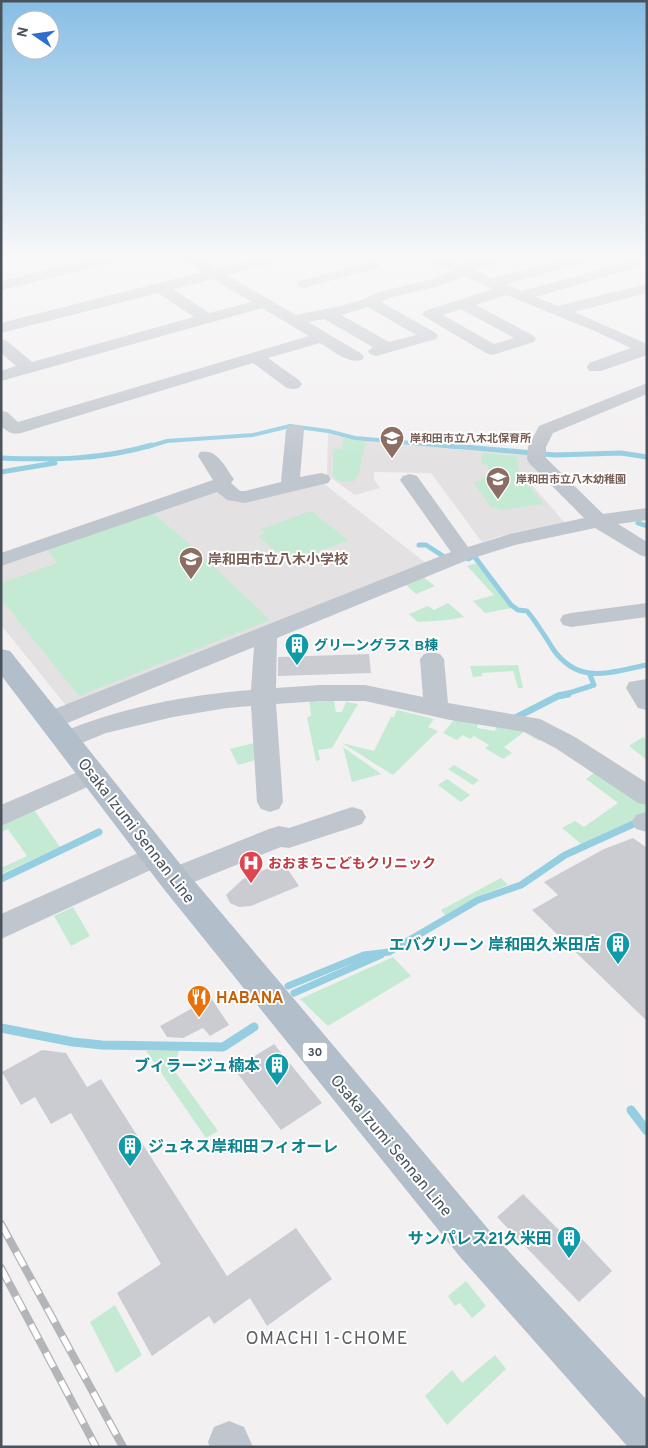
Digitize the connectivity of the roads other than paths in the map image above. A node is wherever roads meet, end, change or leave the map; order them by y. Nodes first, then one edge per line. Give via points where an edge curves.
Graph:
1 (18, 324) edge
2 (190, 324) edge
3 (300, 324) edge
4 (342, 324) edge
5 (412, 324) edge
6 (446, 324) edge
7 (500, 324) edge
8 (582, 324) edge
9 (1, 328) edge
10 (322, 337) junction
11 (1, 344) edge
12 (646, 349) edge
13 (256, 357) junction
14 (356, 358) dead end
15 (594, 367) dead end
16 (28, 368) junction
17 (1, 376) edge
18 (294, 384) dead end
19 (647, 388) edge
20 (1, 416) edge
21 (295, 430) dead end
22 (207, 456) dead end
23 (321, 479) dead end
24 (220, 484) junction
25 (290, 485) junction
26 (409, 488) dead end
27 (647, 514) edge
28 (598, 521) junction
29 (647, 551) edge
30 (463, 555) junction
31 (1, 560) edge
32 (647, 610) edge
33 (572, 620) dead end
34 (266, 635) junction
35 (2, 658) edge
36 (432, 659) dead end
37 (647, 686) edge
38 (263, 698) junction
39 (647, 702) edge
40 (436, 709) junction
41 (59, 730) junction
42 (94, 774) junction
43 (647, 796) edge
44 (270, 802) dead end
45 (1, 816) edge
46 (352, 816) dead end
47 (165, 867) junction
48 (1, 927) edge
49 (647, 1434) edge
50 (647, 1443) edge
51 (635, 1447) edge

1 - 9 street
2 - 16 street
3 - 10 street
4 - 5 street via 382,350 430,336
6 - 7 street via 492,350 528,338
8 - 12 street
10 - 13 street
10 - 14 street
11 - 16 street
12 - 15 street
13 - 18 street
13 - 20 street via 15,429
16 - 17 street
19 - 28 street via 546,430 536,452 536,459
21 - 25 street
22 - 24 street via 224,479
23 - 25 street
24 - 25 street via 234,496 245,497
24 - 31 street
26 - 30 street via 437,507
27 - 28 street
28 - 29 street
28 - 30 street via 510,540
30 - 34 street
32 - 33 street
34 - 38 street
34 - 41 street
35 - 41 main road, Osaka Izumi Sennan Line / 30
36 - 40 street
37 - 39 street via 638,688
38 - 40 street via 365,693
38 - 41 street via 227,700 99,726
38 - 44 street
40 - 43 street via 531,725 566,743
41 - 42 main road, Osaka Izumi Sennan Line / 30
42 - 45 street
42 - 47 main road, Osaka Izumi Sennan Line / 30
46 - 47 street via 289,838 279,836
47 - 48 street
47 - 49 main road, Osaka Izumi Sennan Line / 30 via 475,1244
50 - 51 street

